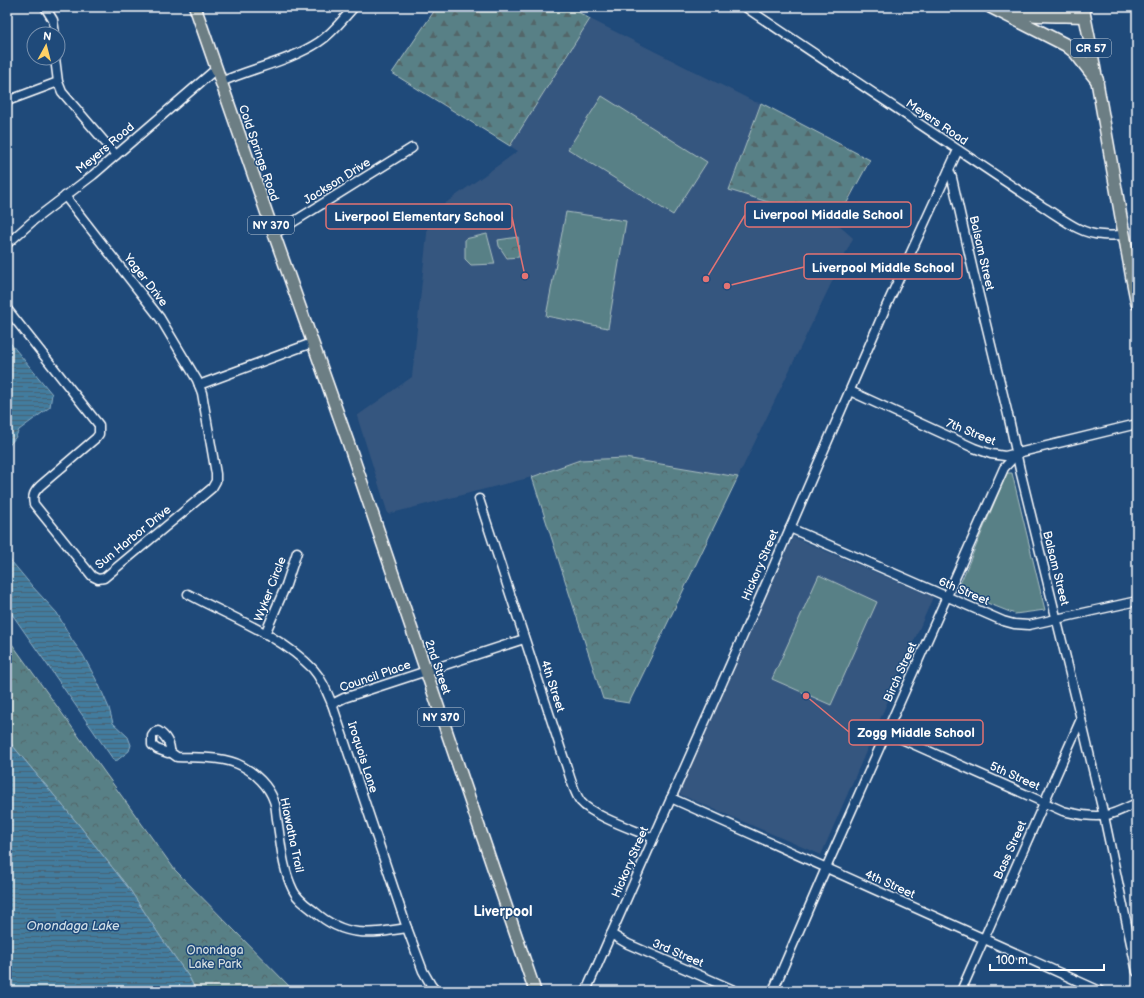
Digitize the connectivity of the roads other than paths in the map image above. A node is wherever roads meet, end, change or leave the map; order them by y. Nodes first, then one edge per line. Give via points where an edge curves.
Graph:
1 (45, 7) edge
2 (195, 7) edge
3 (354, 7) edge
4 (745, 7) edge
5 (991, 7) edge
6 (996, 7) edge
7 (1084, 11) edge
8 (54, 26) edge
9 (56, 66) edge
10 (216, 69) junction
11 (1097, 80) junction
12 (58, 82) junction
13 (221, 82) junction
14 (7, 101) edge
15 (412, 148) dead end
16 (958, 150) junction
17 (116, 155) junction
18 (949, 170) junction
19 (65, 196) junction
20 (274, 234) junction
21 (1124, 235) junction
22 (7, 244) edge
23 (1137, 304) edge
24 (7, 309) edge
25 (312, 343) junction
26 (199, 385) junction
27 (850, 391) junction
28 (1137, 424) edge
29 (348, 442) joint
30 (1017, 454) junction
31 (479, 499) dead end
32 (790, 528) junction
33 (297, 552) dead end
34 (188, 594) dead end
35 (946, 596) junction
36 (1137, 601) edge
37 (1057, 619) junction
38 (266, 634) junction
39 (524, 639) junction
40 (425, 671) junction
41 (332, 704) junction
42 (1081, 719) junction
43 (886, 732) junction
44 (170, 752) dead end
45 (671, 798) junction
46 (1044, 803) junction
47 (1137, 803) edge
48 (1104, 816) junction
49 (653, 838) junction
50 (826, 868) junction
51 (407, 928) junction
52 (611, 934) junction
53 (984, 939) junction
54 (1137, 972) edge
55 (436, 991) edge
56 (535, 991) edge
57 (586, 991) edge
58 (736, 991) edge
59 (773, 991) edge
60 (961, 991) edge
61 (1100, 991) edge

1 - 8 street
2 - 10 main road, Cold Springs Road / NY 370
3 - 13 street via 338,26 319,42
4 - 16 street, Meyers Road
5 - 11 highway via 1066,45 1075,52
6 - 7 highway via 1043,15
7 - 11 main road, CR 57
9 - 12 street
10 - 13 main road, Cold Springs Road / NY 370
10 - 17 street, Meyers Road
11 - 21 main road, CR 57
12 - 14 street
12 - 17 street via 62,92
13 - 20 main road, Cold Springs Road / NY 370
15 - 20 street, Jackson Drive
16 - 18 street, Hickory Street
16 - 21 street, Meyers Road via 1077,228 1102,236
17 - 19 street, Meyers Road
18 - 27 street, Hickory Street
18 - 30 street, Balsam Street
19 - 22 street, Meyers Road
19 - 26 street, Yager Drive via 160,318
20 - 25 main road, Cold Springs Road / NY 370
21 - 23 main road, CR 57
24 - 26 street, Sun Harbor Drive via 99,425 99,434 96,438 40,486 34,492 33,498 34,504 92,576 98,580 104,578 212,488 216,481
25 - 26 street
25 - 29 main road, Cold Springs Road / NY 370
27 - 30 street, 7th Street via 991,454
27 - 32 street, Hickory Street
28 - 30 street, 7th Street
29 - 40 main road, 2nd Street / NY 370
30 - 35 street, Birch Street via 1004,468
30 - 37 street, Balsam Street
31 - 39 street, 4th Street
32 - 35 street, 6th Street
32 - 45 street, Hickory Street
33 - 38 street, Wyker Circle
34 - 38 street, Iroquois Lane
35 - 37 street, 6th Street via 1014,624 1029,625
35 - 43 street, Birch Street
36 - 37 street, 6th Street
37 - 42 street, Balsam Street
38 - 41 street, Iroquois Lane via 293,651 314,670 326,688
39 - 40 street, Council Place
39 - 49 street, 4th Street via 564,759 582,802 597,814
40 - 41 street, Council Place
40 - 56 main road, 2nd Street / NY 370
41 - 51 street, Iroquois Lane
42 - 46 street, Bass Street
42 - 48 street, Balsam Street
43 - 46 street, 5th Street
43 - 50 street, Birch Street
44 - 51 street, Hiawatha Trail via 176,757 228,760 257,776 274,801 286,872 293,890 322,919 350,932 376,933
45 - 49 street, Hickory Street
45 - 50 street, 4th Street
46 - 48 street, 5th Street via 1063,811
46 - 53 street, Bass Street
47 - 48 street, 5th Street
48 - 54 street, Balsam Street
49 - 52 street, Hickory Street
50 - 53 street, 4th Street
50 - 59 street, Birch Street
51 - 55 street, Iroquois Lane via 423,971
52 - 57 street, Hickory Street
52 - 58 street, 3rd Street via 628,944
53 - 60 street, Bass Street
53 - 61 street, 4th Street

